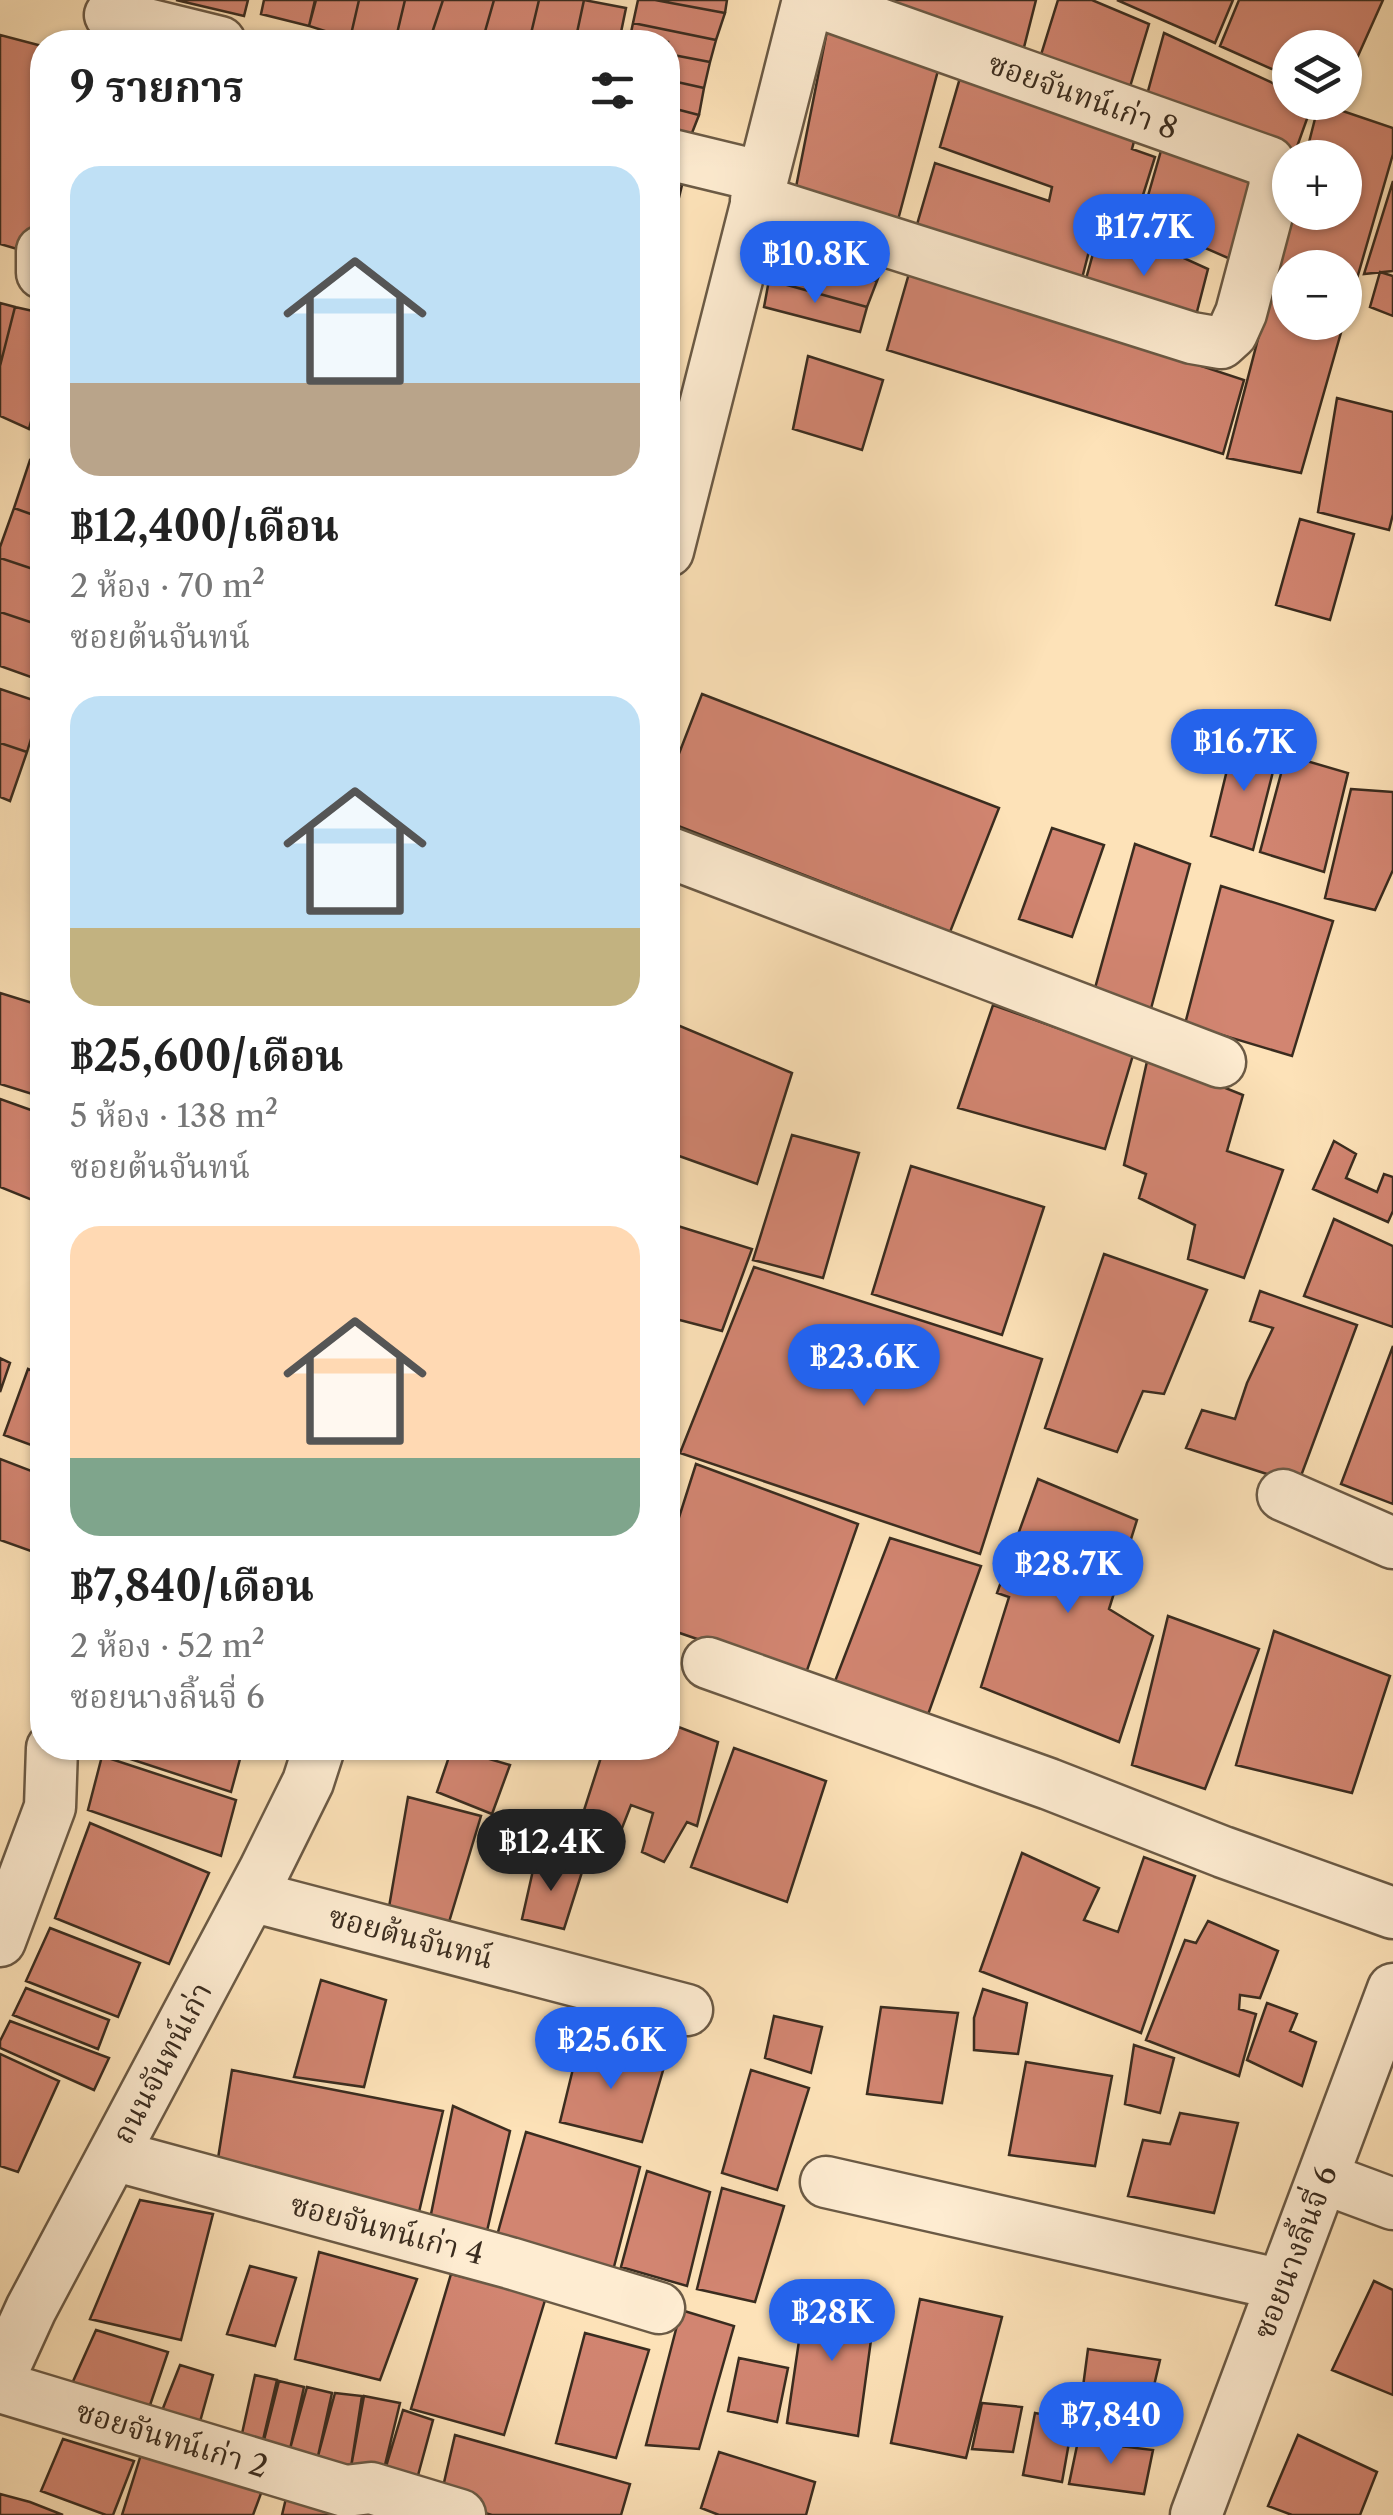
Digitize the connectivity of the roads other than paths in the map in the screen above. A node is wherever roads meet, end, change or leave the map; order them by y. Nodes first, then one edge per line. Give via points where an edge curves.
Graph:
1 (810, 0) edge
2 (108, 19) edge
3 (162, 30) edge
4 (680, 159) edge
5 (760, 189) junction
6 (682, 434) edge
7 (680, 857) edge
8 (1220, 1062) dead end
9 (1283, 1495) dead end
10 (1393, 1543) edge
11 (708, 1663) dead end
12 (52, 1760) edge
13 (316, 1760) edge
14 (252, 1896) junction
15 (1393, 1913) edge
16 (0, 1941) edge
17 (1393, 1988) edge
18 (687, 2010) dead end
19 (113, 2155) junction
20 (1323, 2178) junction
21 (826, 2182) dead end
22 (1393, 2204) edge
23 (1282, 2285) junction
24 (16, 2302) edge
25 (659, 2308) dead end
26 (0, 2377) edge
27 (0, 2387) edge
28 (460, 2515) edge
29 (1196, 2515) edge

1 - 5 street
1 - 5 street, ซอยจันทน์เก่า 8 via 1269,162 1275,184 1241,314 1220,343 1192,338
2 - 3 street
4 - 5 street
5 - 6 street
7 - 8 street
9 - 10 street
11 - 15 street
12 - 16 street via 50,1807
13 - 14 street, ถนนจันทน์เก่า
14 - 18 street, ซอยต้นจันทน์
14 - 19 street, ถนนจันทน์เก่า
17 - 20 street, ซอยนางลิ้นจี่ 6
19 - 24 street, ถนนจันทน์เก่า
19 - 25 street, ซอยจันทน์เก่า 4
20 - 22 street
20 - 23 street, ซอยนางลิ้นจี่ 6
21 - 23 street
23 - 29 street, ซอยนางลิ้นจี่ 6
24 - 26 street, ถนนจันทน์เก่า
27 - 28 street, ซอยจันทน์เก่า 2 via 345,2491 371,2488

